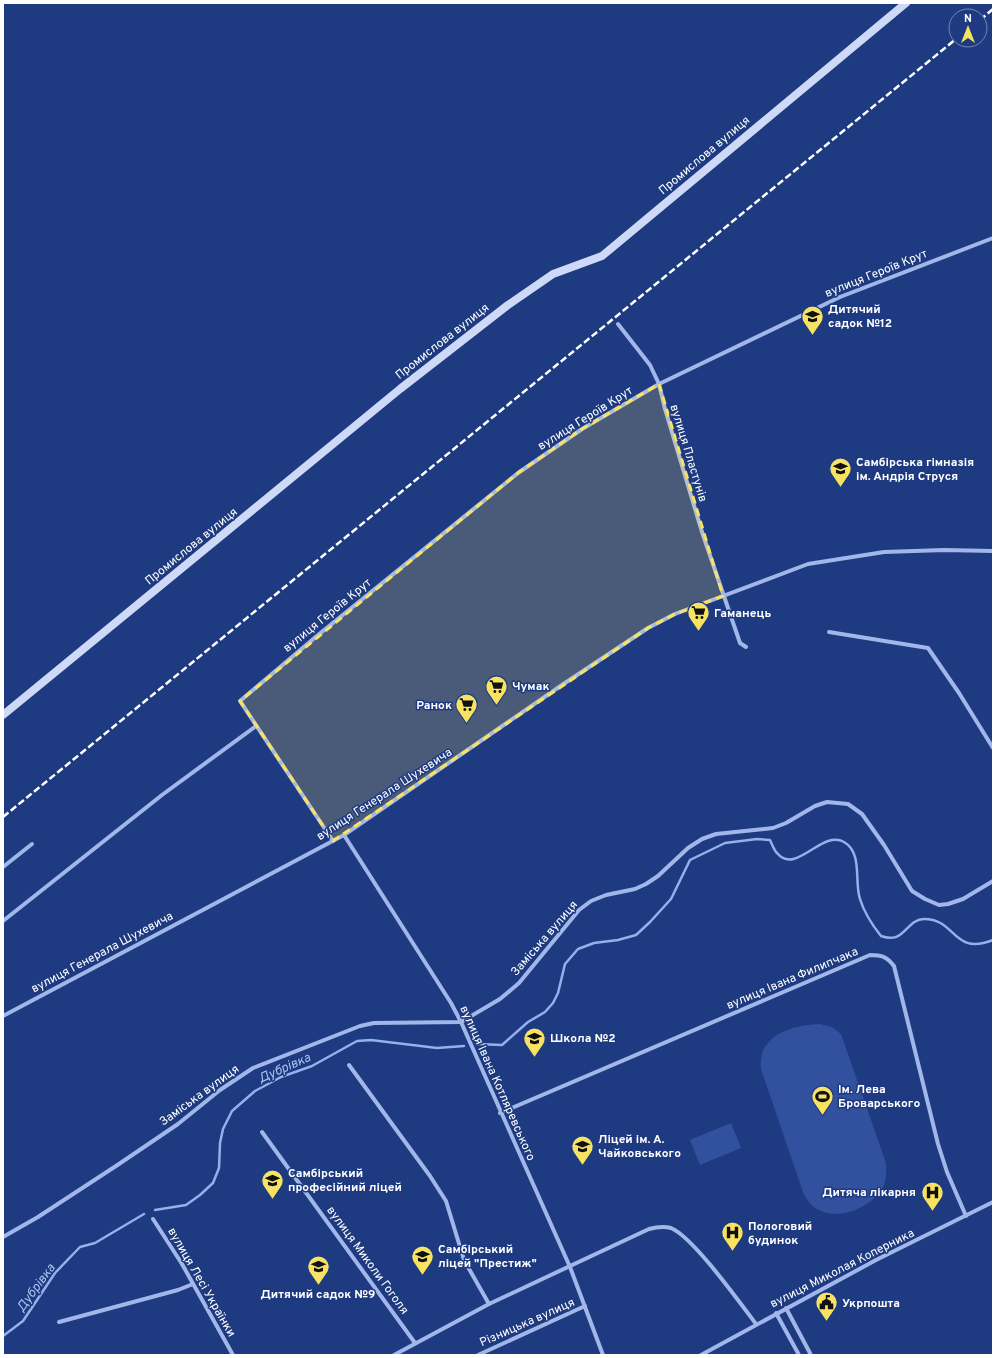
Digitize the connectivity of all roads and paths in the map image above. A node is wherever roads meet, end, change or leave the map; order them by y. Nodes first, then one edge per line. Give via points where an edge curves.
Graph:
1 (906, 3) edge
2 (993, 238) edge
3 (618, 324) dead end
4 (659, 384) junction
5 (993, 552) edge
6 (723, 596) junction
7 (829, 632) dead end
8 (746, 647) dead end
9 (3, 715) edge
10 (256, 726) junction
11 (993, 748) edge
12 (344, 835) junction
13 (333, 841) junction
14 (32, 844) dead end
15 (3, 867) edge
16 (993, 881) edge
17 (3, 921) edge
18 (3, 1016) edge
19 (461, 1022) junction
20 (349, 1065) dead end
21 (500, 1113) junction
22 (262, 1132) dead end
23 (993, 1202) edge
24 (966, 1216) junction
25 (154, 1219) dead end
26 (3, 1236) edge
27 (570, 1267) junction
28 (193, 1284) junction
29 (489, 1304) junction
30 (585, 1306) junction
31 (786, 1308) junction
32 (776, 1313) junction
33 (59, 1322) dead end
34 (756, 1324) junction
35 (415, 1343) junction
36 (233, 1355) edge
37 (394, 1355) edge
38 (478, 1355) edge
39 (603, 1355) edge
40 (702, 1355) edge
41 (799, 1355) edge
42 (811, 1355) edge

1 - 9 street, Промислова вулиця via 602,256 553,274 502,310 400,389
2 - 4 street, вулиця Героїв Крут via 840,297
3 - 4 street, вулиця Пластунів via 650,365
4 - 6 street, вулиця Пластунів
4 - 10 street, вулиця Героїв Крут via 582,429 518,473 318,634 240,701
5 - 6 street, вулиця Генерала Шухевича via 884,552 808,564
6 - 8 street via 740,643
6 - 12 street, вулиця Генерала Шухевича via 674,614 648,628
7 - 11 street via 928,648
10 - 13 street
10 - 17 street via 156,800
12 - 13 street, вулиця Генерала Шухевича
12 - 19 street, вулиця Івана Котляревського via 451,1002
13 - 18 street, вулиця Генерала Шухевича
14 - 15 street
16 - 19 street, Заміська вулиця via 964,899 948,904 925,899 912,891 884,844 862,814 848,804 827,802 773,828 716,834 702,839 646,884 591,901 579,910 518,983 500,999
19 - 21 street, вулиця Івана Котляревського
19 - 26 street, Заміська вулиця via 374,1023 360,1026 253,1068 119,1164 38,1217
20 - 29 street via 446,1201 464,1260
21 - 24 street, вулиця Івана Филипчака via 870,955 882,956 889,959 894,966 938,1144
21 - 27 street, вулиця Івана Котляревського
22 - 35 street, вулиця Миколи Гоголя
23 - 24 street, вулиця Миколая Коперника
24 - 31 street, вулиця Миколая Коперника
25 - 28 street, вулиця Лесі Українки
27 - 29 street
27 - 30 street, вулиця Івана Котляревського
27 - 34 street via 649,1229 670,1228 679,1233 706,1261
28 - 33 street
28 - 36 street, вулиця Лесі Українки
29 - 35 street
30 - 38 street, Різницька вулиця
30 - 39 street, вулиця Івана Котляревського
31 - 32 street, вулиця Миколая Коперника
31 - 42 street
32 - 34 street, вулиця Миколая Коперника
32 - 41 street
34 - 40 street, вулиця Миколая Коперника
35 - 37 street

